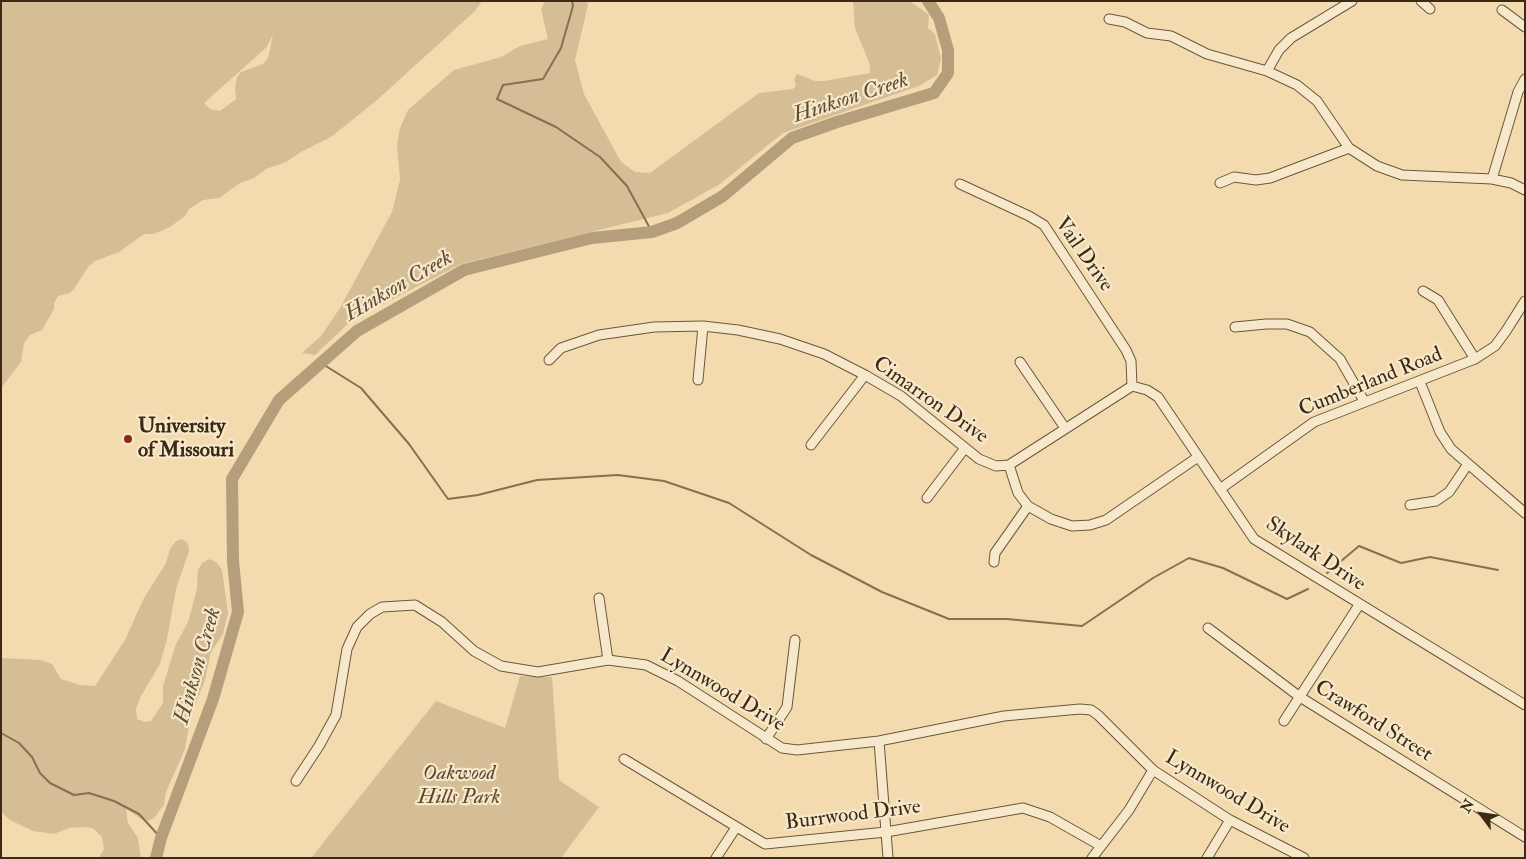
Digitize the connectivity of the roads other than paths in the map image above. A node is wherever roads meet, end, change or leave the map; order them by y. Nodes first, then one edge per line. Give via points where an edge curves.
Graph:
1 (1352, 1) edge
2 (1421, 1) edge
3 (1336, 6) edge
4 (1430, 9) dead end
5 (1502, 10) dead end
6 (1108, 19) dead end
7 (1525, 27) edge
8 (1267, 71) junction
9 (1525, 79) edge
10 (1350, 148) junction
11 (1492, 179) junction
12 (1220, 183) dead end
13 (960, 184) dead end
14 (1525, 190) edge
15 (1423, 291) dead end
16 (1525, 301) edge
17 (703, 326) junction
18 (1236, 327) dead end
19 (1475, 359) junction
20 (549, 360) dead end
21 (1020, 362) dead end
22 (865, 375) junction
23 (698, 380) dead end
24 (1420, 382) junction
25 (1132, 386) junction
26 (1364, 402) junction
27 (1065, 428) junction
28 (811, 445) dead end
29 (965, 448) junction
30 (1198, 457) junction
31 (1468, 464) junction
32 (1009, 465) junction
33 (1220, 489) junction
34 (927, 498) dead end
35 (1410, 505) dead end
36 (1028, 506) junction
37 (1525, 513) edge
38 (994, 562) dead end
39 (599, 598) dead end
40 (1359, 605) junction
41 (1208, 628) dead end
42 (795, 640) dead end
43 (608, 660) junction
44 (1300, 698) junction
45 (1525, 705) edge
46 (1284, 721) dead end
47 (766, 739) junction
48 (879, 741) junction
49 (624, 759) dead end
50 (1153, 770) junction
51 (296, 781) dead end
52 (1230, 820) junction
53 (735, 828) junction
54 (886, 832) junction
55 (1525, 838) edge
56 (1100, 846) junction
57 (716, 858) edge
58 (888, 858) edge
59 (1092, 858) edge
60 (1207, 858) edge
61 (1304, 858) edge

1 - 3 street
2 - 4 street
3 - 8 street via 1291,38 1279,50
5 - 7 street
6 - 8 street via 1125,22 1147,33 1171,36 1207,54
8 - 10 street via 1297,85 1317,101
9 - 11 street via 1518,92
10 - 11 street via 1377,166 1402,174
10 - 12 street via 1270,178 1234,177
11 - 14 street
13 - 25 street, Vail Drive via 1044,225 1126,350 1131,361
15 - 19 street via 1438,300
16 - 19 street, Cumberland Road via 1494,346
17 - 20 street, Cimarron Drive via 654,327 599,335 561,348
17 - 22 street, Cimarron Drive via 780,339 824,354
17 - 23 street
18 - 26 street via 1287,324 1310,332 1340,359
19 - 24 street, Cumberland Road
21 - 27 street
22 - 28 street
22 - 29 street, Cimarron Drive via 900,396
24 - 26 street, Cumberland Road
24 - 31 street via 1440,432 1451,449
25 - 27 street
25 - 30 street, Skylark Drive via 1148,390 1158,397
26 - 33 street, Cumberland Road via 1314,422
27 - 32 street
29 - 32 street, Cimarron Drive via 996,466
29 - 34 street
30 - 33 street, Skylark Drive
30 - 36 street via 1106,520 1090,525 1072,526
31 - 35 street via 1449,492 1436,501
31 - 37 street
32 - 36 street via 1018,493
33 - 40 street, Skylark Drive via 1254,539
36 - 38 street via 995,552
39 - 43 street
40 - 44 street
40 - 45 street, Skylark Drive
41 - 44 street, Crawford Street
42 - 47 street via 787,707
43 - 47 street, Lynnwood Drive via 646,665
43 - 51 street, Lynnwood Drive via 538,672 501,666 474,651 428,612 414,605 382,607 364,620 352,637 336,715
44 - 46 street
44 - 55 street, Crawford Street
47 - 48 street, Lynnwood Drive via 782,748 798,750
48 - 50 street, Lynnwood Drive via 1004,716 1091,710
48 - 54 street
49 - 53 street, Burrwood Drive
50 - 52 street, Lynnwood Drive
50 - 56 street via 1129,810
52 - 60 street
52 - 61 street, Lynnwood Drive
53 - 54 street, Burrwood Drive via 765,844
53 - 57 street
54 - 56 street, Burrwood Drive via 1023,808 1050,817
54 - 58 street
56 - 59 street

